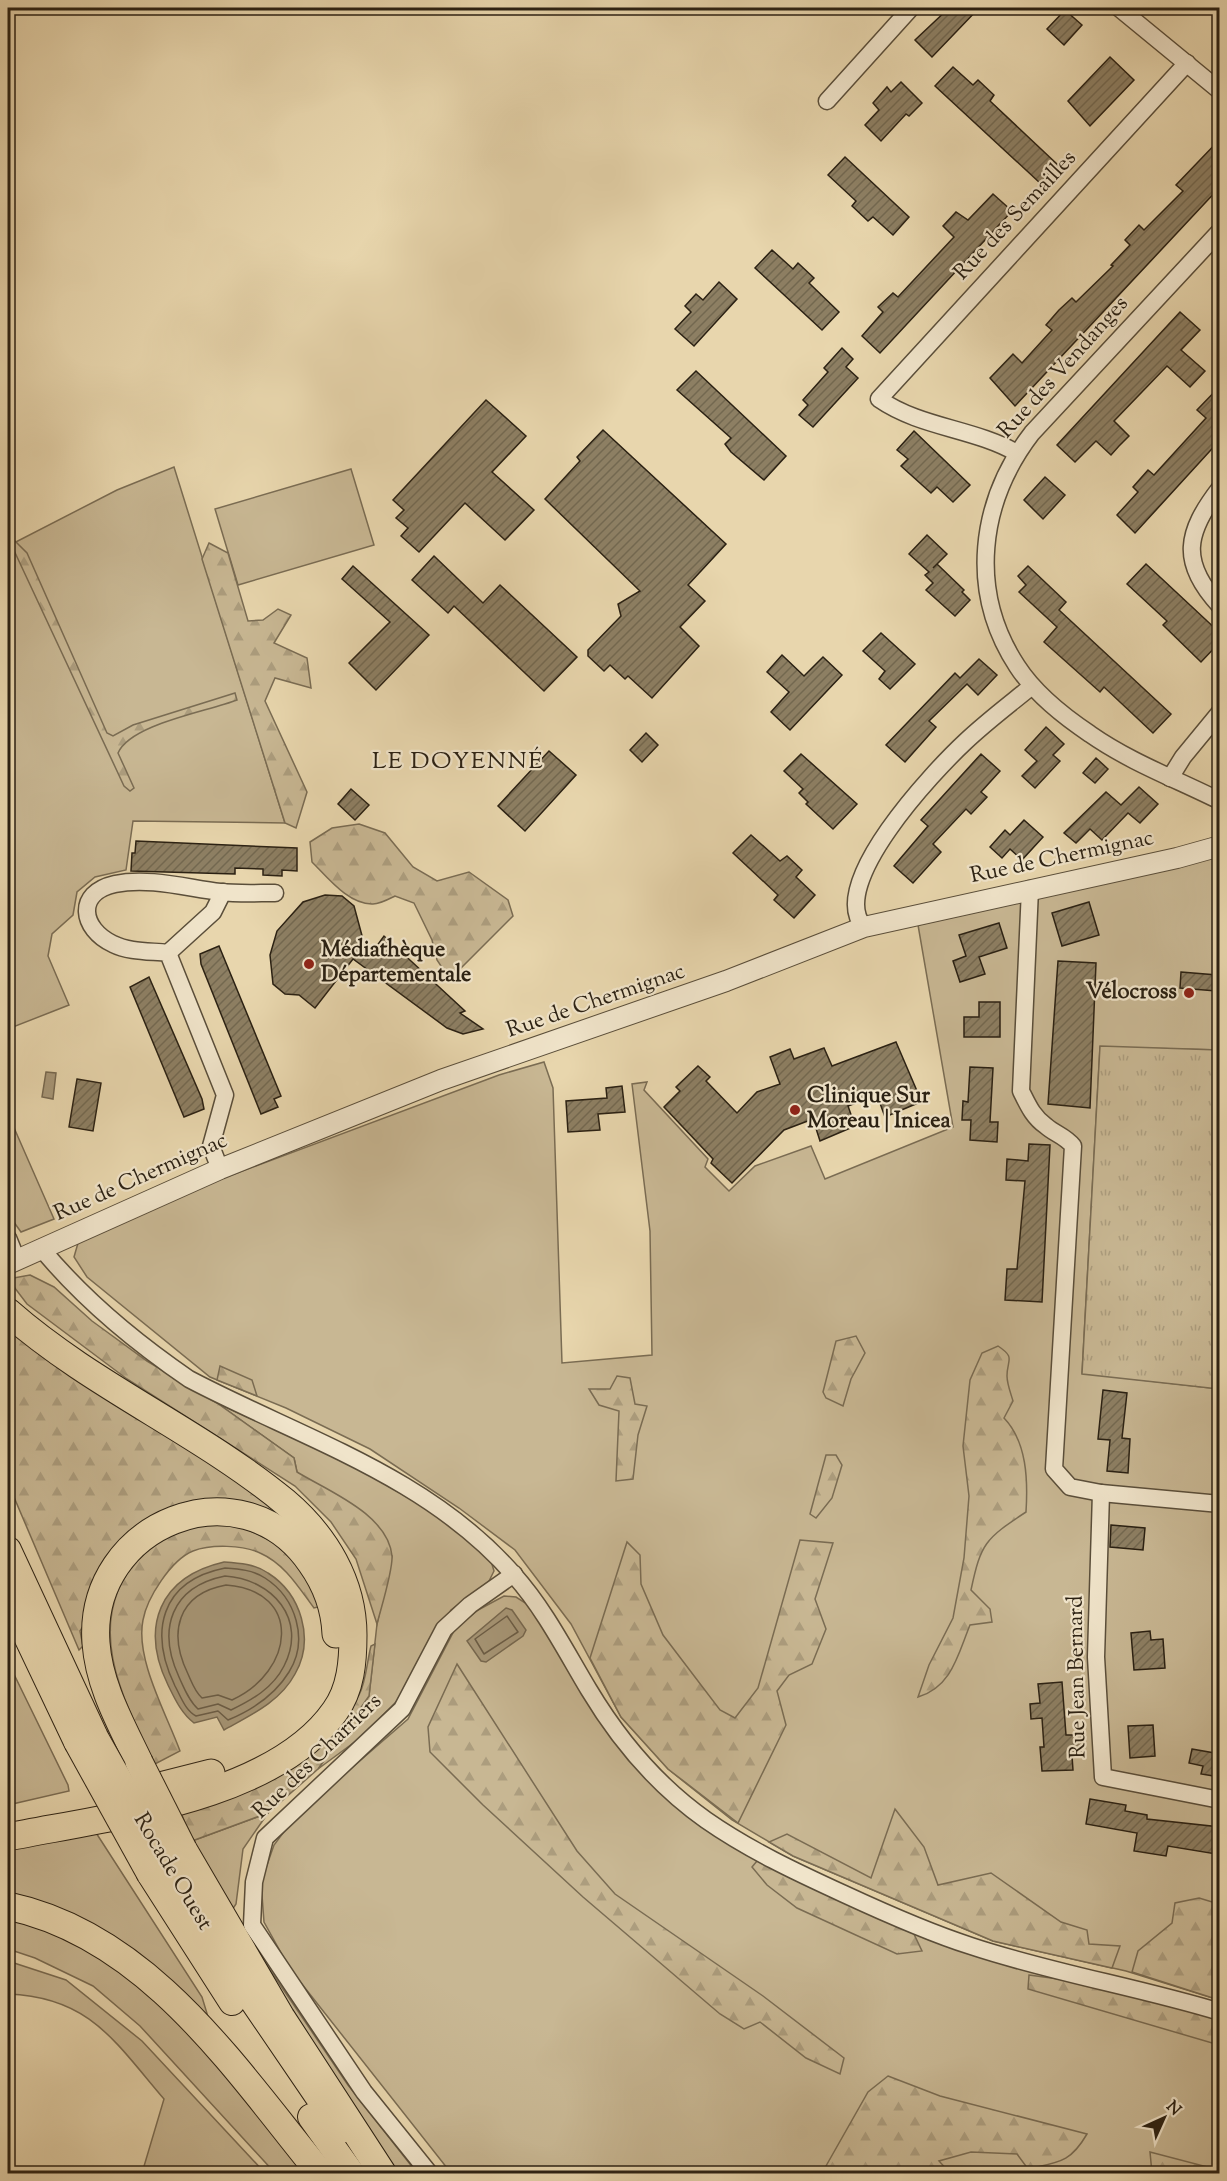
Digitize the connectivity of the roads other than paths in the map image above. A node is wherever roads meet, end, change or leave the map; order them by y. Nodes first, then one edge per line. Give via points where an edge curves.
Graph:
1 (911, 8) edge
2 (1119, 8) edge
3 (1186, 63) junction
4 (1220, 91) edge
5 (827, 101) dead end
6 (1220, 231) edge
7 (1017, 453) junction
8 (1220, 488) edge
9 (1220, 606) edge
10 (1032, 686) junction
11 (1220, 712) edge
12 (1170, 778) junction
13 (1220, 801) edge
14 (1220, 846) edge
15 (1030, 889) junction
16 (224, 892) junction
17 (276, 893) dead end
18 (864, 927) junction
19 (168, 952) junction
20 (220, 1169) junction
21 (8, 1238) edge
22 (41, 1248) junction
23 (12, 1262) edge
24 (8, 1312) edge
25 (1101, 1493) junction
26 (1220, 1504) edge
27 (8, 1550) edge
28 (514, 1574) junction
29 (8, 1597) edge
30 (86, 1740) junction
31 (1220, 1800) edge
32 (8, 1820) edge
33 (8, 1837) edge
34 (166, 1862) junction
35 (8, 1906) edge
36 (1220, 2012) edge
37 (321, 2174) edge
38 (352, 2174) edge
39 (373, 2174) edge
40 (383, 2174) edge
41 (430, 2174) edge

1 - 5 street
2 - 3 street
3 - 4 street
3 - 7 street, Rue des Semailles via 879,399 905,415
6 - 7 street, Rue des Vendanges
7 - 10 street, Rue des Vendanges via 1005,473 990,520 986,580 1003,644
8 - 9 street via 1197,519 1191,545 1200,579
10 - 12 street, Rue des Vendanges via 1092,736
10 - 18 street via 948,759 889,829 855,896 856,918
11 - 12 street
12 - 13 street, Rue des Vendanges
14 - 15 street, Rue de Chermignac
15 - 18 street, Rue de Chermignac
15 - 25 street via 1021,1091 1033,1114 1073,1146 1054,1469 1070,1487
16 - 17 street
16 - 19 street via 213,912
16 - 19 street via 128,882 112,885 91,898 86,916 104,940 125,948
18 - 20 street, Rue de Chermignac via 716,985 441,1080
19 - 20 street via 225,1095 211,1146
20 - 22 street, Rue de Chermignac
21 - 23 street
22 - 23 street, Rue de Chermignac
22 - 28 street via 91,1302 171,1366 224,1397 392,1478 469,1531
24 - 33 highway via 52,1347 267,1489 303,1519 332,1556 344,1581 353,1622 353,1655 337,1709 318,1733 276,1765 176,1803
25 - 26 street
25 - 31 street, Rue Jean Bernard via 1096,1657 1103,1777
27 - 30 main road, Rocade Ouest
28 - 36 street via 535,1599 590,1691 632,1751 686,1804 738,1841 851,1897 972,1947
28 - 41 street, Rue des Charriers via 444,1629 402,1709 265,1838 254,1882 252,1925 364,2092
29 - 30 main road, Rocade Ouest
30 - 34 main road, Rocade Ouest, bridge
32 - 34 highway, bridge via 107,1799 189,1780 229,1768 288,1737 318,1706 335,1661 336,1632 331,1604 322,1578 303,1551 267,1522 228,1512 189,1514 150,1531 111,1573 99,1603 96,1644 100,1666 113,1706
34 - 38 main road, Rocade Ouest via 268,2057
34 - 39 main road, Rocade Ouest via 309,2088
34 - 40 highway via 280,2017
35 - 37 highway via 69,1928 118,1955 161,1988 205,2032

